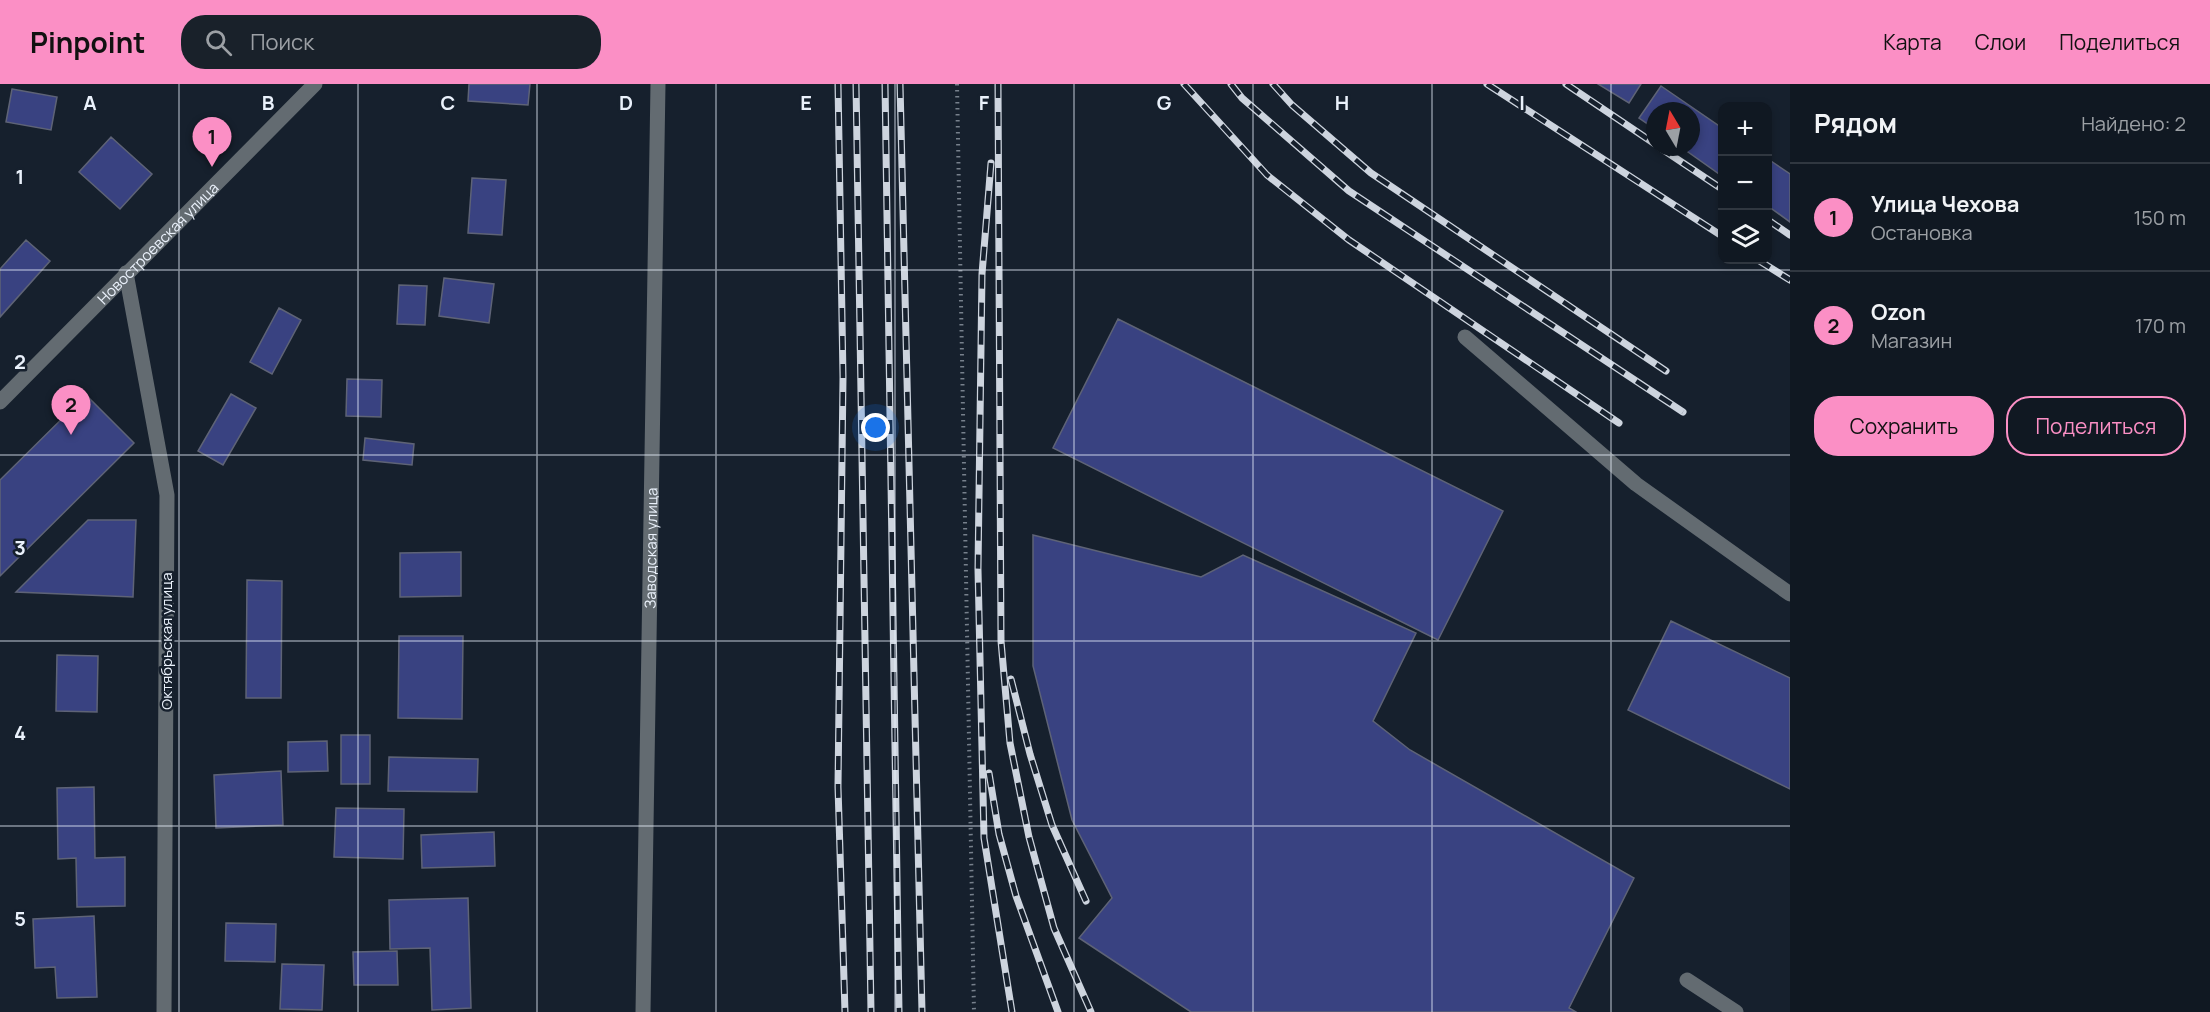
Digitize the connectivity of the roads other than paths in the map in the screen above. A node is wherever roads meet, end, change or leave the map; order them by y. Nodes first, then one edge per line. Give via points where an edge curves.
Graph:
1 (315, 84) edge
2 (658, 84) edge
3 (126, 273) junction
4 (1465, 337) dead end
5 (0, 402) edge
6 (1790, 594) edge
7 (1687, 980) dead end
8 (164, 1012) edge
9 (643, 1012) edge
10 (1736, 1012) edge

1 - 3 street, Новостроевская улица
2 - 9 street, Заводская улица
3 - 5 street, Новостроевская улица
3 - 8 street, Октябрьская улица via 167,495
4 - 6 street via 1636,484
7 - 10 street

